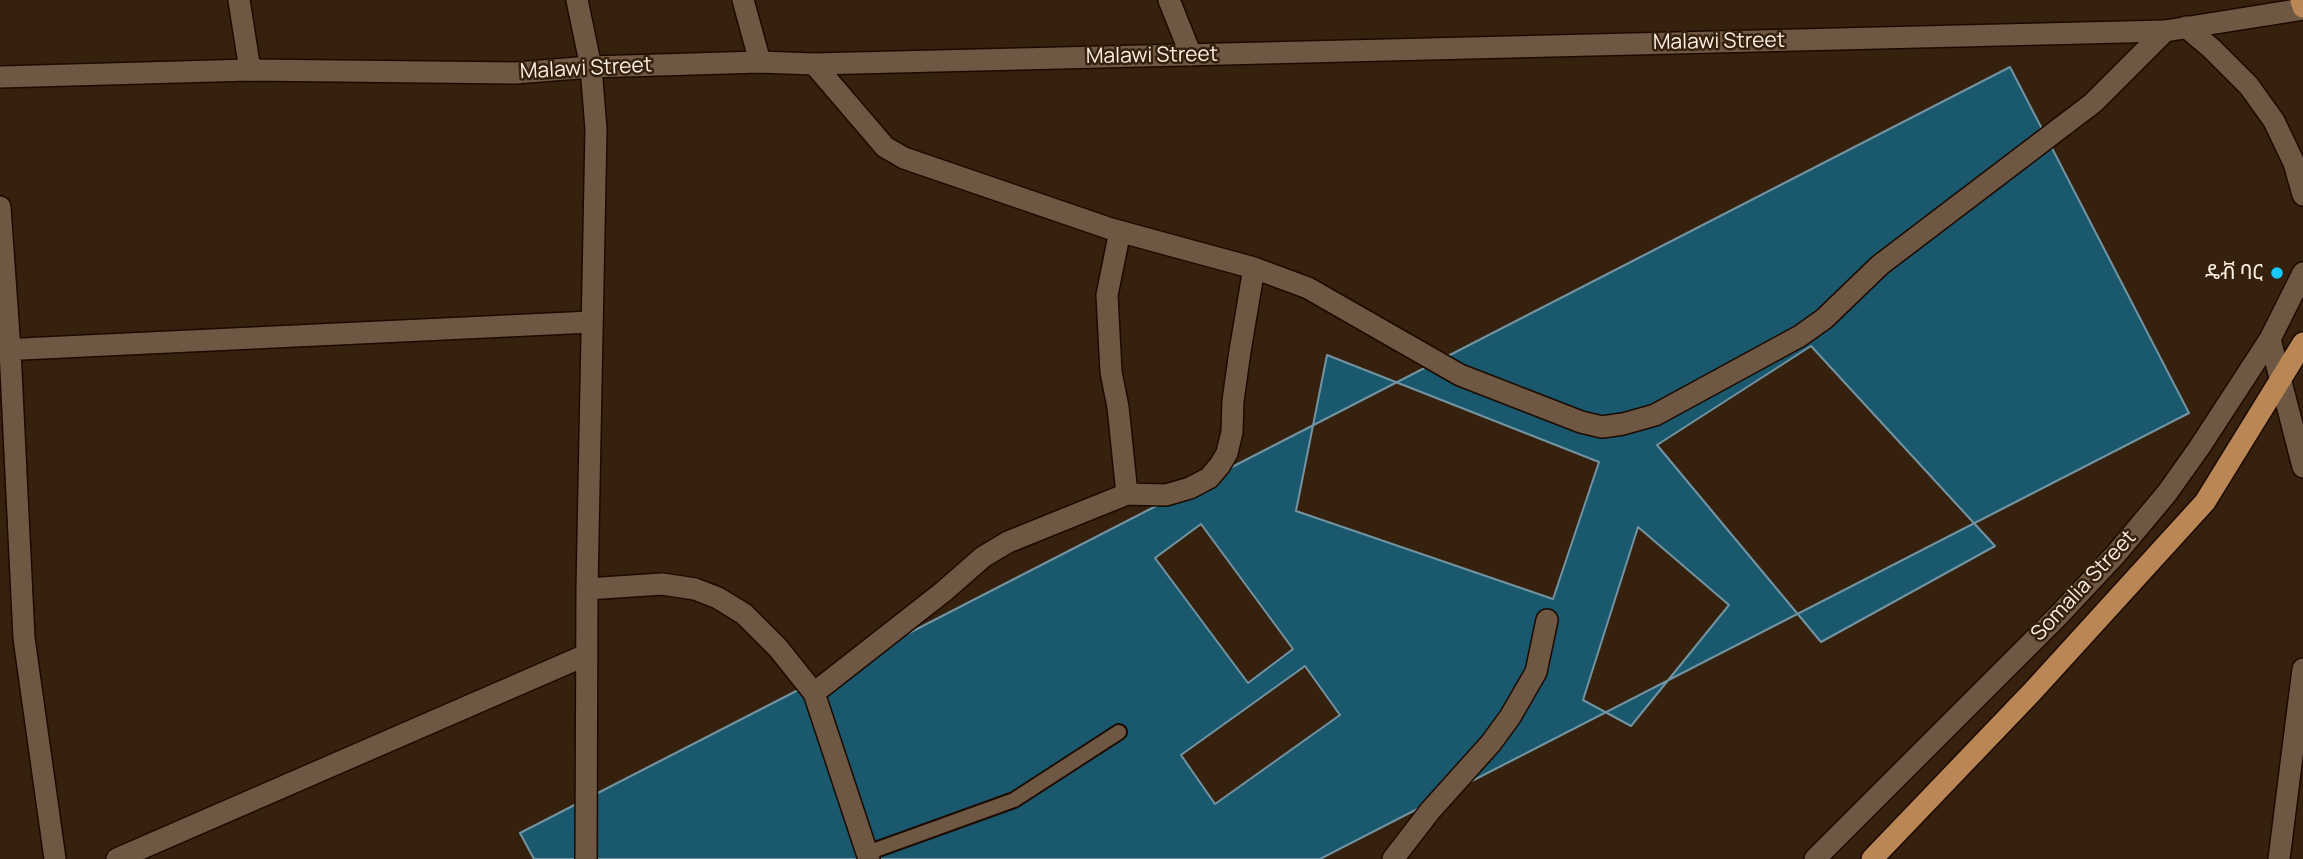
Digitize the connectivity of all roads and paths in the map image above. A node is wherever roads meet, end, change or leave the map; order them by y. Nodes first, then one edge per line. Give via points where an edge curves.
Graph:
1 (239, 0) edge
2 (577, 0) edge
3 (1170, 0) edge
4 (2301, 0) edge
5 (744, 1) edge
6 (2303, 8) edge
7 (2175, 29) junction
8 (1191, 55) junction
9 (761, 62) junction
10 (814, 64) junction
11 (591, 67) junction
12 (250, 70) junction
13 (0, 78) edge
14 (2303, 195) edge
15 (0, 207) edge
16 (1120, 231) junction
17 (1254, 268) junction
18 (2303, 273) edge
19 (591, 322) junction
20 (2270, 339) junction
21 (2303, 343) edge
22 (5, 350) edge
23 (2280, 379) junction
24 (2303, 467) edge
25 (1126, 494) junction
26 (587, 589) junction
27 (1547, 620) dead end
28 (586, 655) junction
29 (2303, 669) edge
30 (814, 693) junction
31 (1119, 732) dead end
32 (868, 856) edge
33 (2283, 858) edge
34 (55, 859) edge
35 (117, 859) edge
36 (586, 859) edge
37 (1393, 859) edge
38 (1815, 859) edge
39 (1872, 859) edge

1 - 12 street
2 - 11 street
3 - 8 street
4 - 6 main road
5 - 9 street
6 - 7 street, Malawi Street
7 - 8 street, Malawi Street
7 - 14 street via 2211,48 2249,86 2274,121
7 - 17 street via 2093,103 1880,265 1808,330 1655,415 1623,424 1602,427 1581,422 1460,375 1308,288
8 - 10 street, Malawi Street
9 - 10 street, Malawi Street
9 - 11 street, Malawi Street
10 - 16 street via 885,147 904,158
11 - 12 street, Malawi Street via 515,73
11 - 19 street via 596,130
12 - 13 street, Malawi Street
15 - 22 street
16 - 17 street
16 - 25 street via 1107,295
17 - 25 street via 1232,432 1220,466 1190,488 1166,495
18 - 20 street, Somalia Street
19 - 22 street
19 - 26 street
20 - 23 street
20 - 38 street, Somalia Street via 2167,493 2116,554
21 - 23 main road
22 - 34 street via 24,638
23 - 24 street
23 - 39 main road via 2205,502
25 - 30 street via 1008,542 983,557
26 - 28 street
26 - 30 street via 662,584 718,598 744,614
27 - 37 street via 1536,672 1510,717
28 - 35 street
28 - 36 street
29 - 33 street
30 - 32 street
31 - 32 lane via 1014,800

